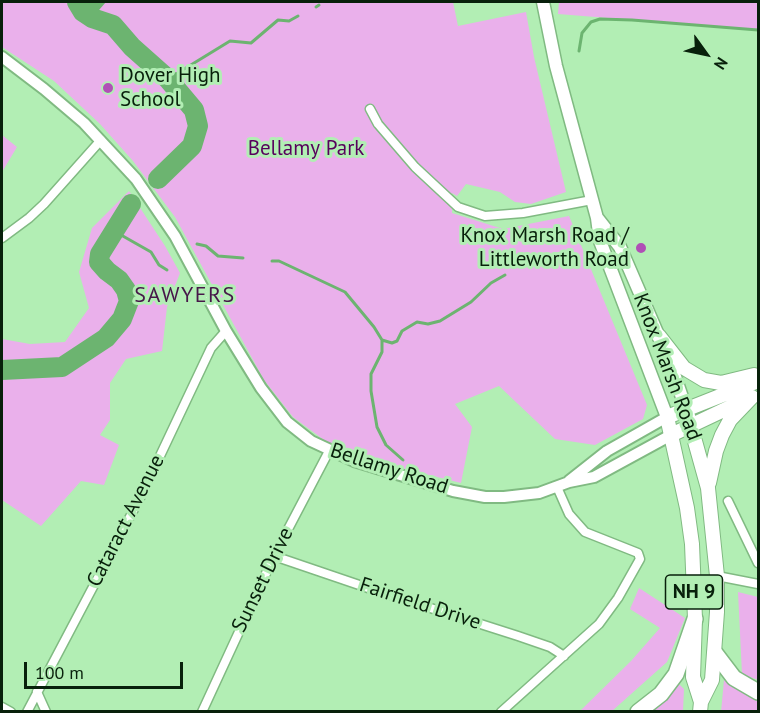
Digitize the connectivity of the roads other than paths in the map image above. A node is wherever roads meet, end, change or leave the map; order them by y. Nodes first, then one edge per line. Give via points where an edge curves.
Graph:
1 (543, 2) edge
2 (2, 57) edge
3 (370, 109) dead end
4 (101, 140) junction
5 (592, 200) junction
6 (597, 218) junction
7 (2, 237) edge
8 (226, 331) junction
9 (658, 336) junction
10 (759, 373) edge
11 (759, 381) edge
12 (755, 395) edge
13 (686, 409) junction
14 (667, 417) junction
15 (691, 425) junction
16 (671, 435) junction
17 (329, 451) junction
18 (569, 482) junction
19 (557, 487) junction
20 (708, 488) junction
21 (728, 501) dead end
22 (274, 556) junction
23 (759, 562) edge
24 (717, 576) junction
25 (759, 584) edge
26 (695, 619) junction
27 (714, 653) junction
28 (564, 656) junction
29 (37, 692) junction
30 (759, 692) edge
31 (2, 707) edge
32 (701, 707) edge
33 (11, 711) edge
34 (27, 711) edge
35 (46, 711) edge
36 (201, 711) edge
37 (501, 711) edge
38 (638, 711) edge

1 - 5 main road, Knox Marsh Road
2 - 4 street, Bellamy Road via 51,94
3 - 5 street via 378,124 416,167 458,207 485,216
4 - 7 street via 44,204
4 - 8 street, Bellamy Road via 136,179 169,227
5 - 6 main road, Knox Marsh Road
6 - 9 main road, Knox Marsh Road via 620,247
6 - 14 main road, Knox Marsh Road via 611,273
8 - 17 street, Bellamy Road via 287,422
8 - 29 street, Cataract Avenue via 211,348 142,494
9 - 10 main road via 684,368 704,380 733,381
9 - 13 main road, Knox Marsh Road
11 - 13 main road
12 - 15 main road
12 - 20 main road via 730,420 722,435
13 - 14 main road
13 - 15 main road, Knox Marsh Road
14 - 16 main road, Knox Marsh Road / NH 9
14 - 18 street, Bellamy Road via 607,451
15 - 16 main road
15 - 20 main road, Knox Marsh Road
16 - 18 street, Bellamy Road via 594,477
16 - 26 main road, Knox Marsh Road / NH 9 via 692,544
17 - 19 street, Bellamy Road via 471,495 521,496
17 - 22 street, Sunset Drive
18 - 19 street, Bellamy Road
19 - 28 street via 569,514 585,532 638,553 640,559 609,612
20 - 24 main road, Knox Marsh Road / NH 9
21 - 23 street
22 - 28 street, Fairfield Drive via 550,647
22 - 36 street, Sunset Drive
24 - 25 street
24 - 27 main road, Knox Marsh Road / NH 9
26 - 32 main road, Knox Marsh Road / NH 9 via 693,677
26 - 38 highway via 676,674 661,694
27 - 30 highway via 734,678
27 - 32 main road, Knox Marsh Road / NH 9 via 712,680
28 - 37 street
29 - 34 street, Cataract Avenue
29 - 35 street
31 - 33 street

